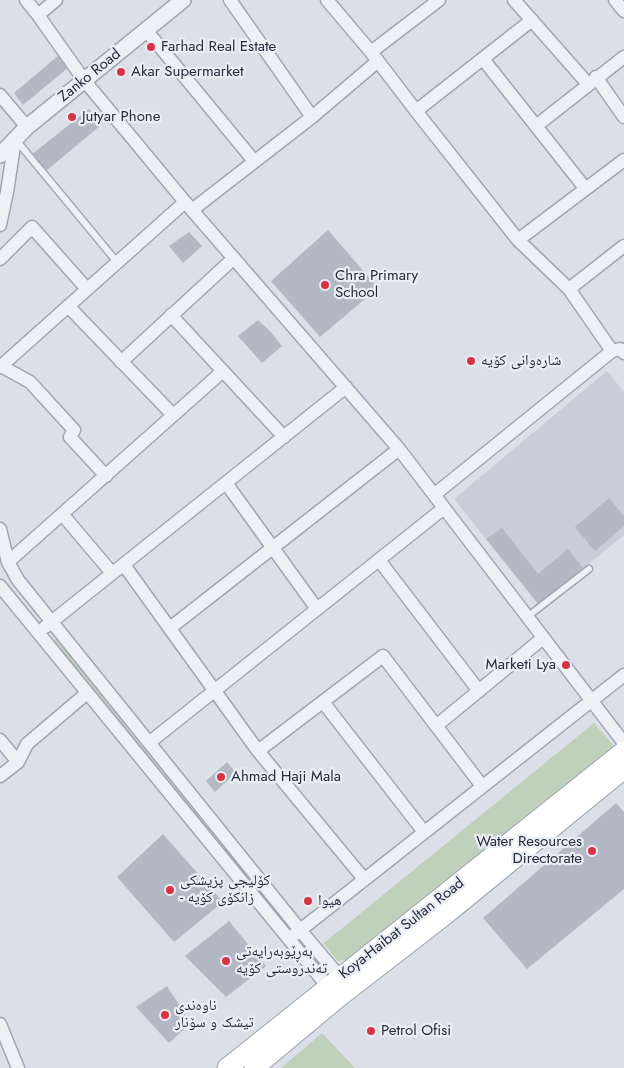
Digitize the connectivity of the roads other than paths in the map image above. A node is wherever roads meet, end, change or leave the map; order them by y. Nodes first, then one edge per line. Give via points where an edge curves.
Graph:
1 (26, 0) edge
2 (56, 0) edge
3 (183, 0) edge
4 (230, 0) edge
5 (327, 0) edge
6 (514, 0) edge
7 (614, 0) edge
8 (432, 2) edge
9 (624, 11) edge
10 (38, 15) junction
11 (532, 20) junction
12 (146, 30) junction
13 (375, 57) junction
14 (624, 57) edge
15 (483, 59) junction
16 (84, 80) junction
17 (592, 81) junction
18 (0, 95) edge
19 (416, 111) junction
20 (312, 116) junction
21 (624, 117) edge
22 (536, 126) junction
23 (27, 127) junction
24 (15, 139) junction
25 (0, 155) edge
26 (624, 160) edge
27 (254, 161) junction
28 (585, 188) junction
29 (188, 206) junction
30 (0, 225) edge
31 (518, 240) junction
32 (624, 246) edge
33 (234, 258) junction
34 (0, 259) edge
35 (117, 262) junction
36 (87, 289) junction
37 (568, 289) junction
38 (68, 306) junction
39 (171, 316) junction
40 (620, 350) edge
41 (121, 362) junction
42 (0, 366) edge
43 (223, 371) junction
44 (346, 387) junction
45 (173, 415) junction
46 (284, 437) junction
47 (400, 449) junction
48 (106, 476) junction
49 (226, 482) junction
50 (434, 495) junction
51 (444, 508) junction
52 (62, 514) junction
53 (0, 529) edge
54 (273, 548) junction
55 (379, 560) junction
56 (8, 562) junction
57 (124, 565) junction
58 (589, 569) dead end
59 (112, 573) junction
60 (0, 586) edge
61 (317, 609) junction
62 (527, 617) junction
63 (51, 622) junction
64 (170, 628) junction
65 (37, 633) junction
66 (543, 638) junction
67 (91, 672) junction
68 (624, 675) edge
69 (78, 683) junction
70 (214, 690) junction
71 (479, 691) junction
72 (87, 693) junction
73 (591, 700) junction
74 (323, 702) junction
75 (436, 726) junction
76 (0, 740) edge
77 (150, 742) junction
78 (624, 743) edge
79 (258, 751) junction
80 (624, 751) edge
81 (18, 762) junction
82 (624, 769) edge
83 (0, 776) edge
84 (482, 786) junction
85 (424, 832) junction
86 (364, 879) junction
87 (300, 930) junction
88 (288, 939) junction
89 (339, 988) junction
90 (0, 1024) edge
91 (18, 1068) edge
92 (227, 1068) edge
93 (254, 1068) edge

1 - 10 street
2 - 10 street
3 - 12 street, Zanko Road
4 - 20 street
5 - 13 street
6 - 11 street
7 - 9 street
8 - 13 street
10 - 16 street
11 - 15 street
11 - 17 street
12 - 16 street, Zanko Road
12 - 27 street
13 - 19 street
13 - 20 street
14 - 17 street
15 - 19 street
15 - 22 street
16 - 23 street, Zanko Road
16 - 29 street
17 - 21 street
17 - 22 street
18 - 23 street
19 - 31 street
20 - 27 street
22 - 28 street
23 - 24 street, Zanko Road
24 - 25 street, Zanko Road
24 - 30 street
24 - 35 lane
26 - 28 street
27 - 29 street
28 - 31 street
29 - 33 street
29 - 35 street
31 - 37 street
32 - 37 street
33 - 39 street
33 - 44 street
34 - 36 street via 32,226
35 - 36 street
36 - 38 street
37 - 40 street
38 - 41 street
38 - 42 street
39 - 41 street
39 - 43 street
40 - 50 street
41 - 45 street
42 - 48 street via 30,382 74,430 70,437
43 - 45 street
43 - 46 street
44 - 46 street
44 - 47 street
45 - 48 street
46 - 49 street
47 - 50 street
47 - 54 street
48 - 52 street
49 - 54 street
49 - 57 street
50 - 51 street
51 - 55 street
51 - 62 street
52 - 56 street
52 - 59 street
53 - 56 street
54 - 61 street
54 - 64 street
55 - 61 street
55 - 71 street
56 - 63 street
57 - 59 street
57 - 64 street
58 - 62 lane
59 - 63 street
60 - 65 street
61 - 70 street
62 - 66 street
63 - 65 street
63 - 67 street
64 - 70 street
65 - 69 street
66 - 71 street
66 - 73 street
67 - 69 street
67 - 77 street
68 - 73 street
69 - 72 street
70 - 77 street
70 - 79 street
71 - 75 street
72 - 81 street via 27,744
72 - 88 street
73 - 78 street
73 - 84 street
74 - 75 street via 383,656
74 - 79 street
74 - 85 street
75 - 84 street
76 - 81 street
77 - 87 street
79 - 86 street
80 - 89 main road, Koya-Haibat Sultan Road
81 - 83 street
82 - 89 main road, Koya-Haibat Sultan Road via 444,916
84 - 85 street
85 - 86 street
86 - 87 street
87 - 88 street
87 - 89 street
88 - 89 street
89 - 92 main road, Koya-Haibat Sultan Road
89 - 93 main road, Koya-Haibat Sultan Road
90 - 91 street

